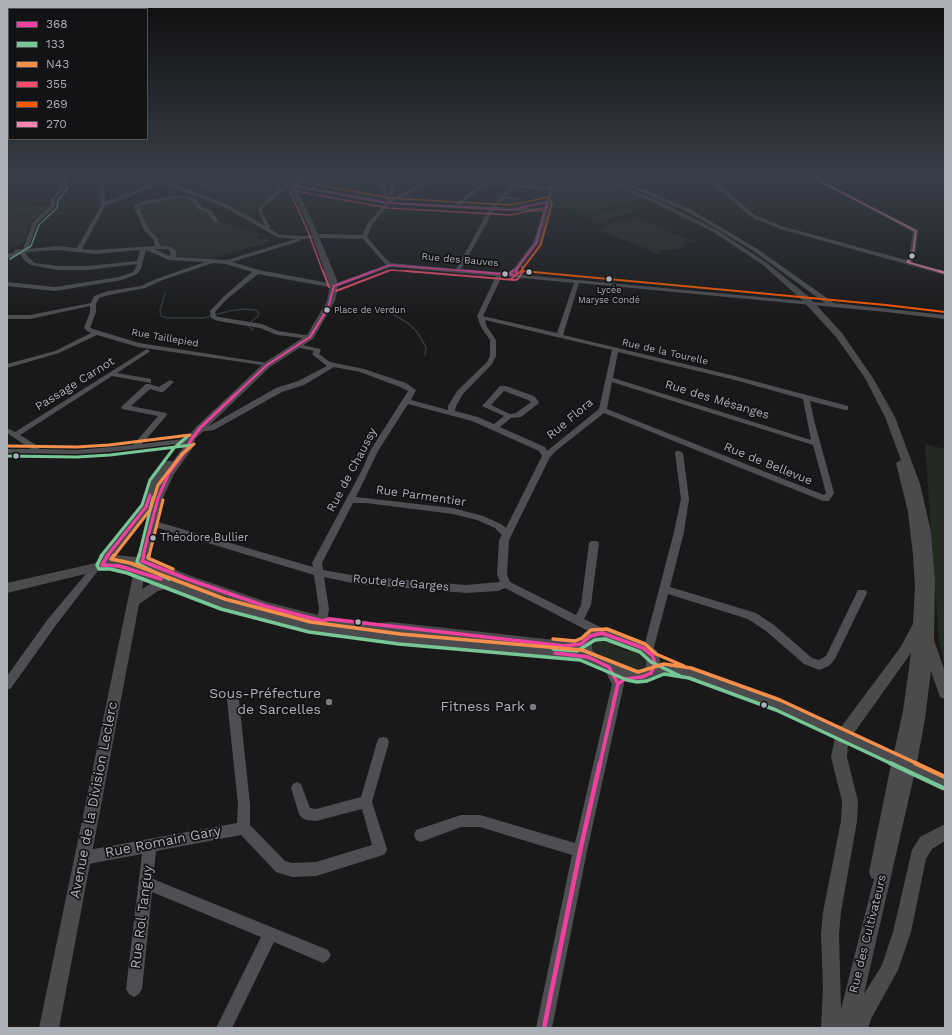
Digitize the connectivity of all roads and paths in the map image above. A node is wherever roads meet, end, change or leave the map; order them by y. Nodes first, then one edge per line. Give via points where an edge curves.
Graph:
1 (34, 225) edge
2 (92, 225) edge
3 (145, 225) edge
4 (261, 225) edge
5 (311, 225) edge
6 (369, 225) edge
7 (483, 225) edge
8 (542, 225) edge
9 (699, 225) edge
10 (705, 225) edge
11 (714, 225) edge
12 (773, 225) edge
13 (907, 225) edge
14 (266, 228) joint
15 (316, 237) junction
16 (364, 237) junction
17 (294, 239) junction
18 (27, 243) junction
19 (150, 248) junction
20 (79, 250) junction
21 (15, 253) edge
22 (173, 258) junction
23 (139, 262) junction
24 (216, 262) junction
25 (227, 262) junction
26 (907, 262) junction
27 (390, 265) junction
28 (516, 268) junction
29 (458, 270) junction
30 (256, 272) junction
31 (945, 273) edge
32 (504, 274) junction
33 (515, 275) junction
34 (577, 282) junction
35 (7, 284) edge
36 (92, 284) junction
37 (334, 286) junction
38 (96, 296) junction
39 (93, 304) junction
40 (832, 305) junction
41 (7, 317) edge
42 (480, 317) junction
43 (945, 317) edge
44 (97, 332) junction
45 (559, 336) junction
46 (310, 338) junction
47 (298, 346) junction
48 (615, 350) junction
49 (147, 351) dead end
50 (267, 364) junction
51 (333, 365) junction
52 (7, 366) edge
53 (112, 374) junction
54 (610, 379) junction
55 (148, 381) dead end
56 (170, 382) dead end
57 (806, 397) junction
58 (406, 401) junction
59 (845, 408) dead end
60 (603, 410) junction
61 (451, 412) junction
62 (509, 416) junction
63 (494, 428) junction
64 (7, 430) edge
65 (198, 430) junction
66 (15, 435) junction
67 (191, 440) junction
68 (817, 444) junction
69 (135, 447) junction
70 (7, 451) edge
71 (34, 451) junction
72 (544, 453) junction
73 (679, 453) dead end
74 (350, 500) junction
75 (151, 523) junction
76 (507, 534) junction
77 (594, 543) dead end
78 (101, 564) junction
79 (140, 567) junction
80 (320, 573) junction
81 (170, 583) junction
82 (7, 584) edge
83 (502, 585) junction
84 (7, 588) edge
85 (664, 589) junction
86 (862, 593) dead end
87 (134, 601) junction
88 (579, 621) junction
89 (322, 622) junction
90 (920, 622) junction
91 (602, 634) junction
92 (586, 640) junction
93 (928, 641) junction
94 (648, 651) junction
95 (588, 657) junction
96 (609, 667) junction
97 (652, 672) junction
98 (683, 672) junction
99 (635, 677) junction
100 (618, 684) junction
101 (7, 685) edge
102 (945, 692) edge
103 (233, 700) dead end
104 (843, 735) junction
105 (383, 742) dead end
106 (908, 743) junction
107 (945, 783) edge
108 (297, 788) dead end
109 (366, 802) junction
110 (243, 828) junction
111 (945, 832) edge
112 (421, 835) dead end
113 (150, 845) junction
114 (580, 850) junction
115 (82, 858) junction
116 (147, 883) junction
117 (270, 934) junction
118 (323, 955) dead end
119 (134, 989) dead end
120 (49, 1028) edge
121 (224, 1028) edge
122 (544, 1028) edge
123 (831, 1028) edge
124 (846, 1028) edge
125 (858, 1028) edge

1 - 18 street
2 - 20 street
3 - 19 street via 155,239
4 - 14 street
5 - 15 main road
6 - 16 street
7 - 29 street
8 - 28 street via 536,243
9 - 90 main road, Rue des Cultivateurs via 724,239 780,280 809,306 833,333 855,364 877,402 891,433 913,512 919,555
10 - 93 main road, Rue des Cultivateurs via 753,255 816,308 854,355 876,390 890,417 919,497 928,552
11 - 40 street via 757,251
12 - 26 street
13 - 26 street via 916,231 912,259
14 - 17 street via 278,235
15 - 16 street
15 - 17 street
15 - 37 main road
16 - 27 street
17 - 25 street
18 - 21 street
18 - 21 street
19 - 20 street via 95,252
19 - 22 street
19 - 22 street via 169,248 173,251
19 - 23 street
20 - 21 street via 58,248
21 - 23 street via 25,255 33,264 58,268 88,268
22 - 24 street
23 - 36 street via 138,269 127,277
24 - 25 street
24 - 38 street via 143,287
25 - 30 street
26 - 31 street
27 - 29 street, Rue des Bauves
27 - 37 street, Rue des Bauves
28 - 32 street
28 - 33 street via 518,271
29 - 32 street, Rue des Bauves
30 - 37 street
30 - 46 street via 225,298 212,312 213,316 266,327 277,333
32 - 33 street, Rue des Bauves
32 - 42 street
33 - 34 street, Rue des Bauves
34 - 40 street, Rue des Bauves
34 - 45 street
35 - 36 street via 55,289
36 - 38 street via 93,295
37 - 46 main road via 328,308
38 - 39 street
39 - 41 street via 30,316
39 - 44 street via 87,328
40 - 43 street, Rue des Bauves
42 - 45 street, Rue de la Tourelle
42 - 61 street via 493,340 493,356 490,363 460,393
44 - 50 street, Rue Taillepied via 138,345
44 - 52 street via 57,352
45 - 48 street, Rue de la Tourelle
46 - 47 main road
47 - 50 main road
47 - 51 street via 318,350 315,354
48 - 54 street, Rue Flora
48 - 57 street, Rue de la Tourelle
49 - 53 street, Passage Carnot
50 - 65 main road
51 - 58 street via 362,370 403,385 412,390
51 - 65 street via 301,383 279,390 211,428
53 - 55 street
53 - 66 street, Passage Carnot
54 - 60 street, Rue Flora
54 - 68 street, Rue des Mésanges
56 - 69 street via 160,390 149,386 125,407 163,415
57 - 59 street, Rue de la Tourelle
57 - 68 street, Rue de Bellevue
58 - 61 street
58 - 74 street, Rue de Chaussy via 374,451
60 - 68 street, Rue de Bellevue via 826,499 830,493
60 - 72 street, Rue Flora
61 - 63 street
62 - 62 street via 518,415 535,402 531,398 503,388 486,406
62 - 63 street
63 - 72 street
64 - 66 street
65 - 67 main road
66 - 71 street via 35,448
67 - 69 street
67 - 75 main road, Avenue de la Division Leclerc via 169,473
67 - 78 main road via 178,451 154,483 146,507
69 - 71 street via 77,452
70 - 71 street
72 - 76 street
73 - 85 street via 685,499
74 - 76 street, Rue Parmentier via 453,511 480,518 498,526
74 - 80 street, Rue de Chaussy via 317,563
75 - 79 main road, Avenue de la Division Leclerc
75 - 80 street, Route de Garges
76 - 83 street via 504,540
77 - 88 street via 586,605
78 - 79 main road
78 - 82 main road
78 - 84 main road
78 - 101 street via 52,622
79 - 81 main road
79 - 87 main road, Avenue de la Division Leclerc
79 - 89 main road via 190,580 265,606
80 - 83 street, Route de Garges via 357,580 466,589
80 - 89 street, Rue de Chaussy via 324,609
81 - 87 main road via 148,590
81 - 95 main road via 236,608 310,627 399,639
83 - 88 street
85 - 86 street via 752,616 808,661 819,665 830,659
85 - 94 street
87 - 115 main road, Avenue de la Division Leclerc
88 - 91 street
88 - 92 street via 587,631
89 - 92 main road via 564,646 576,646
90 - 104 main road via 905,652
90 - 106 main road, Rue des Cultivateurs
91 - 92 main road via 593,635
91 - 94 main road
92 - 95 main road via 584,648
93 - 102 main road
93 - 106 main road, Rue des Cultivateurs via 924,686
94 - 97 main road via 655,663
94 - 98 main road
95 - 96 main road
96 - 99 main road
96 - 100 street
97 - 98 main road via 664,669
97 - 99 main road
98 - 104 main road via 763,699
99 - 100 street
100 - 114 street
103 - 110 street via 244,804
104 - 107 main road
104 - 123 main road via 839,757 850,801 849,822 830,934
105 - 109 street
106 - 124 main road, Rue des Cultivateurs
108 - 109 street via 307,814 316,815
109 - 110 street via 380,849 316,869 292,870 281,867
110 - 113 street, Rue Romain Gary
111 - 125 main road via 926,843 918,856 896,950 889,970 864,1012
112 - 114 street via 461,822 480,821
113 - 115 street, Rue Romain Gary
113 - 116 street, Rue Rol Tanguy
114 - 122 street
115 - 120 main road, Avenue de la Division Leclerc
116 - 117 street
116 - 119 street, Rue Rol Tanguy
117 - 118 street
117 - 121 street

